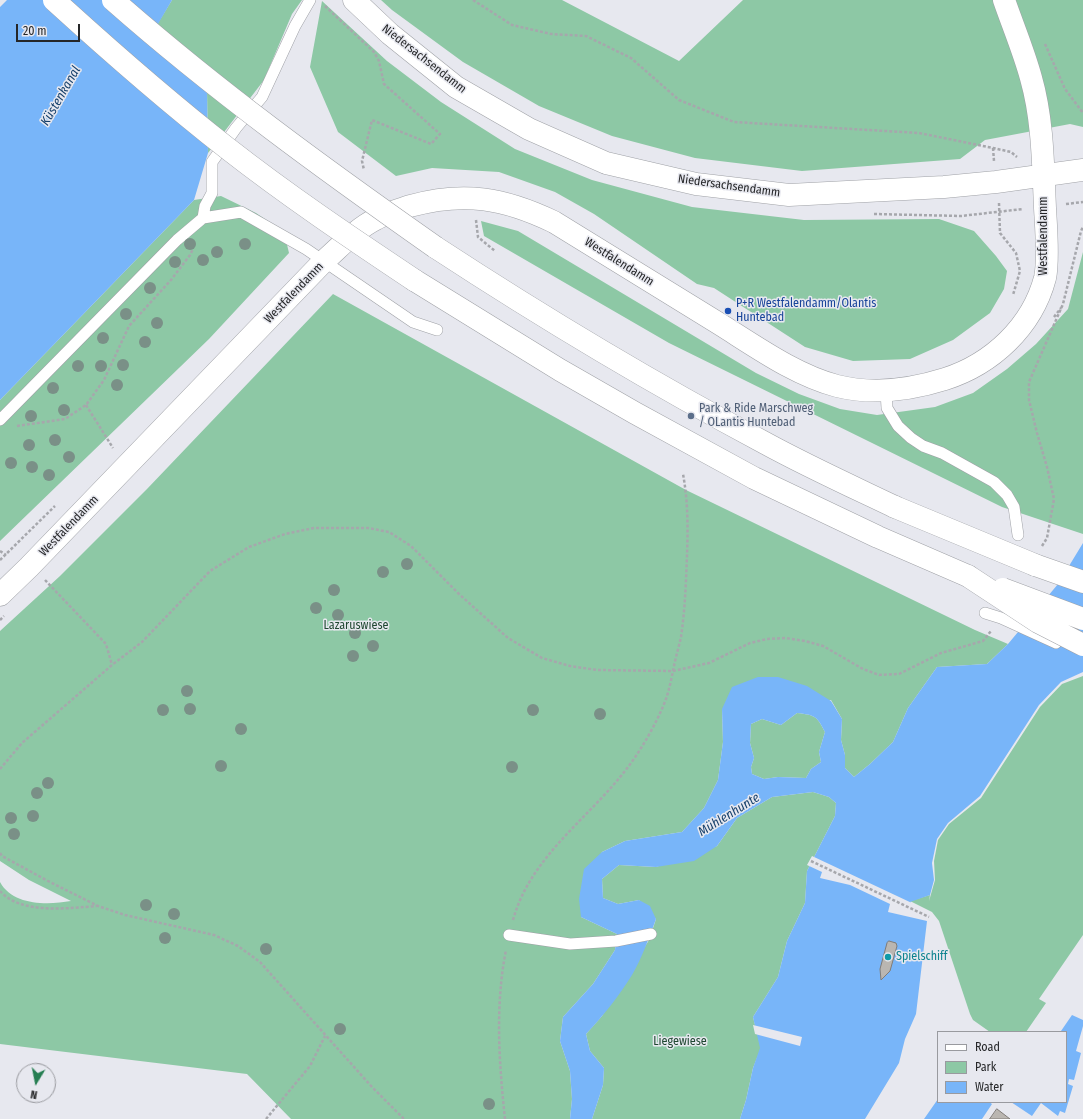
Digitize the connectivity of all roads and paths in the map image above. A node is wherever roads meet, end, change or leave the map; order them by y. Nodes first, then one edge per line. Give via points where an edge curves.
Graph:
1 (54, 0) edge
2 (113, 0) edge
3 (310, 0) edge
4 (354, 0) edge
5 (473, 0) edge
6 (1004, 0) edge
7 (324, 5) dead end
8 (1044, 41) dead end
9 (1083, 113) edge
10 (1083, 170) edge
11 (1043, 176) junction
12 (365, 177) dead end
13 (1000, 212) dead end
14 (203, 218) junction
15 (1083, 227) edge
16 (193, 248) dead end
17 (324, 261) junction
18 (1012, 299) dead end
19 (437, 330) dead end
20 (886, 390) junction
21 (86, 405) junction
22 (0, 420) edge
23 (14, 426) dead end
24 (114, 448) dead end
25 (683, 474) dead end
26 (1018, 535) dead end
27 (0, 551) edge
28 (1037, 558) junction
29 (29, 567) junction
30 (1083, 570) edge
31 (968, 576) junction
32 (1083, 582) edge
33 (0, 595) edge
34 (985, 613) dead end
35 (1001, 618) junction
36 (1083, 619) edge
37 (1083, 645) edge
38 (1083, 655) edge
39 (112, 664) junction
40 (673, 671) junction
41 (0, 769) edge
42 (0, 853) edge
43 (811, 862) dead end
44 (0, 891) edge
45 (98, 906) junction
46 (929, 917) dead end
47 (651, 934) dead end
48 (509, 935) junction
49 (325, 1036) junction
50 (266, 1119) edge
51 (404, 1119) edge
52 (505, 1119) edge

1 - 31 main road, bridge via 124,64 227,148 414,280 635,414 754,478 878,537
2 - 28 main road, bridge via 284,139 422,238 500,289 766,444 895,507
3 - 14 lane via 262,97 212,162 212,193 205,206
4 - 11 main road, Niedersachsendamm via 384,29 456,87 529,129 606,163 696,184 789,194 944,187
5 - 11 path via 512,25 551,34 586,36 632,58 679,100 734,122 919,134 1011,152
6 - 11 main road, Westfalendamm via 1032,79
7 - 12 path via 374,52 379,61 384,84 440,134 431,144 372,120 362,161
8 - 9 path via 1065,89
10 - 11 main road, Niedersachsendamm
11 - 20 main road, Westfalendamm via 1046,222 1045,276 1028,316 1012,337 987,359 959,374 909,389
13 - 18 path via 1000,232 1016,253 1020,271
14 - 17 lane via 241,212
14 - 22 lane via 177,240
15 - 28 path via 1064,304 1029,382 1029,400 1054,499 1046,538
16 - 21 path via 171,280 129,326 104,380
17 - 19 lane via 413,322
17 - 20 main road, Westfalendamm via 353,235 376,219 402,209 432,200 453,198 496,201 554,222 808,376 838,386
17 - 29 main road, Westfalendamm
20 - 26 lane via 887,408 898,426 910,438 994,482 1007,495 1014,507
21 - 23 path via 65,419
21 - 24 path
25 - 40 path via 688,526 686,576 681,636
27 - 29 path
28 - 30 main road
28 - 32 main road
29 - 33 main road, Westfalendamm
29 - 39 path via 44,578 106,644
31 - 36 main road, bridge
31 - 37 main road, bridge via 1038,622
34 - 35 lane
35 - 38 lane
35 - 40 path via 983,641 941,653 899,674 879,675 863,669 823,646 786,638 750,643 709,663
39 - 40 path via 142,642 210,571 249,547 285,534 314,528 368,528 389,532 411,546 508,638 542,658 596,670
39 - 41 path via 22,743
40 - 48 path via 667,696 628,767 539,865 523,893
42 - 45 path
43 - 46 path
44 - 45 path via 18,902 35,907 61,909
45 - 49 path via 125,915 214,935 238,946 260,962
47 - 48 lane via 616,941 570,944
48 - 52 path via 499,1004
49 - 50 path via 310,1066
49 - 51 path

